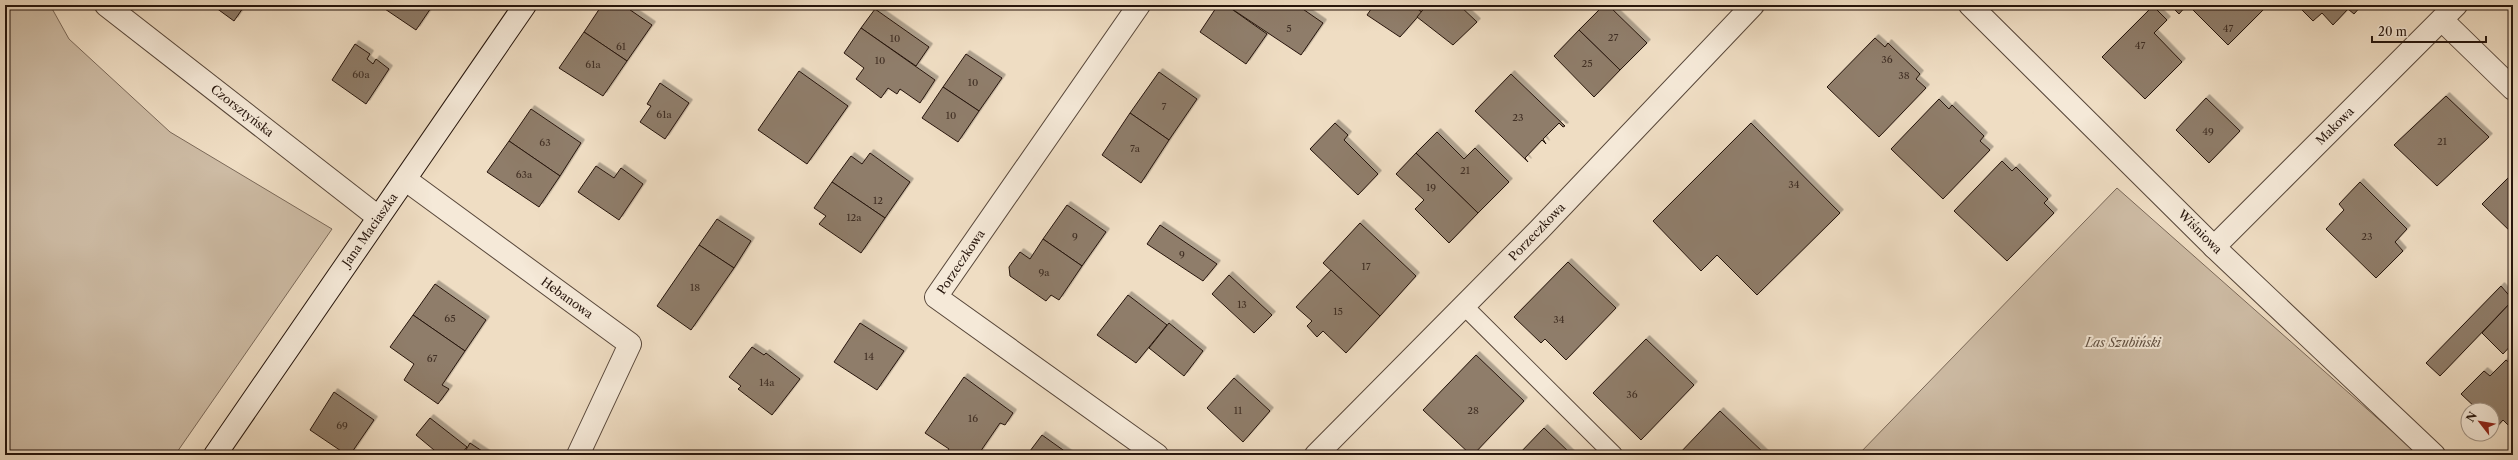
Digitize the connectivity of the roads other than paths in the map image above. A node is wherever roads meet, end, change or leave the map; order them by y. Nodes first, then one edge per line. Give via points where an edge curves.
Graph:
1 (106, 5) edge
2 (525, 5) edge
3 (1139, 5) edge
4 (1753, 5) edge
5 (1970, 5) edge
6 (2449, 12) edge
7 (2513, 89) edge
8 (406, 180) junction
9 (378, 217) junction
10 (2214, 247) junction
11 (1464, 306) junction
12 (215, 455) edge
13 (578, 455) edge
14 (1157, 455) edge
15 (1316, 455) edge
16 (1614, 455) edge
17 (2434, 455) edge

1 - 9 street, Czorsztyńska
2 - 8 street, Jana Maciaszka
3 - 14 street, Porzeczkowa via 936,297
4 - 11 street, Porzeczkowa
5 - 10 street, Wiśniowa
6 - 7 street
6 - 10 street, Makowa
8 - 9 street, Jana Maciaszka
8 - 13 street, Hebanowa via 630,344
9 - 12 street, Jana Maciaszka
10 - 17 street, Wiśniowa
11 - 15 street, Porzeczkowa
11 - 16 lane

